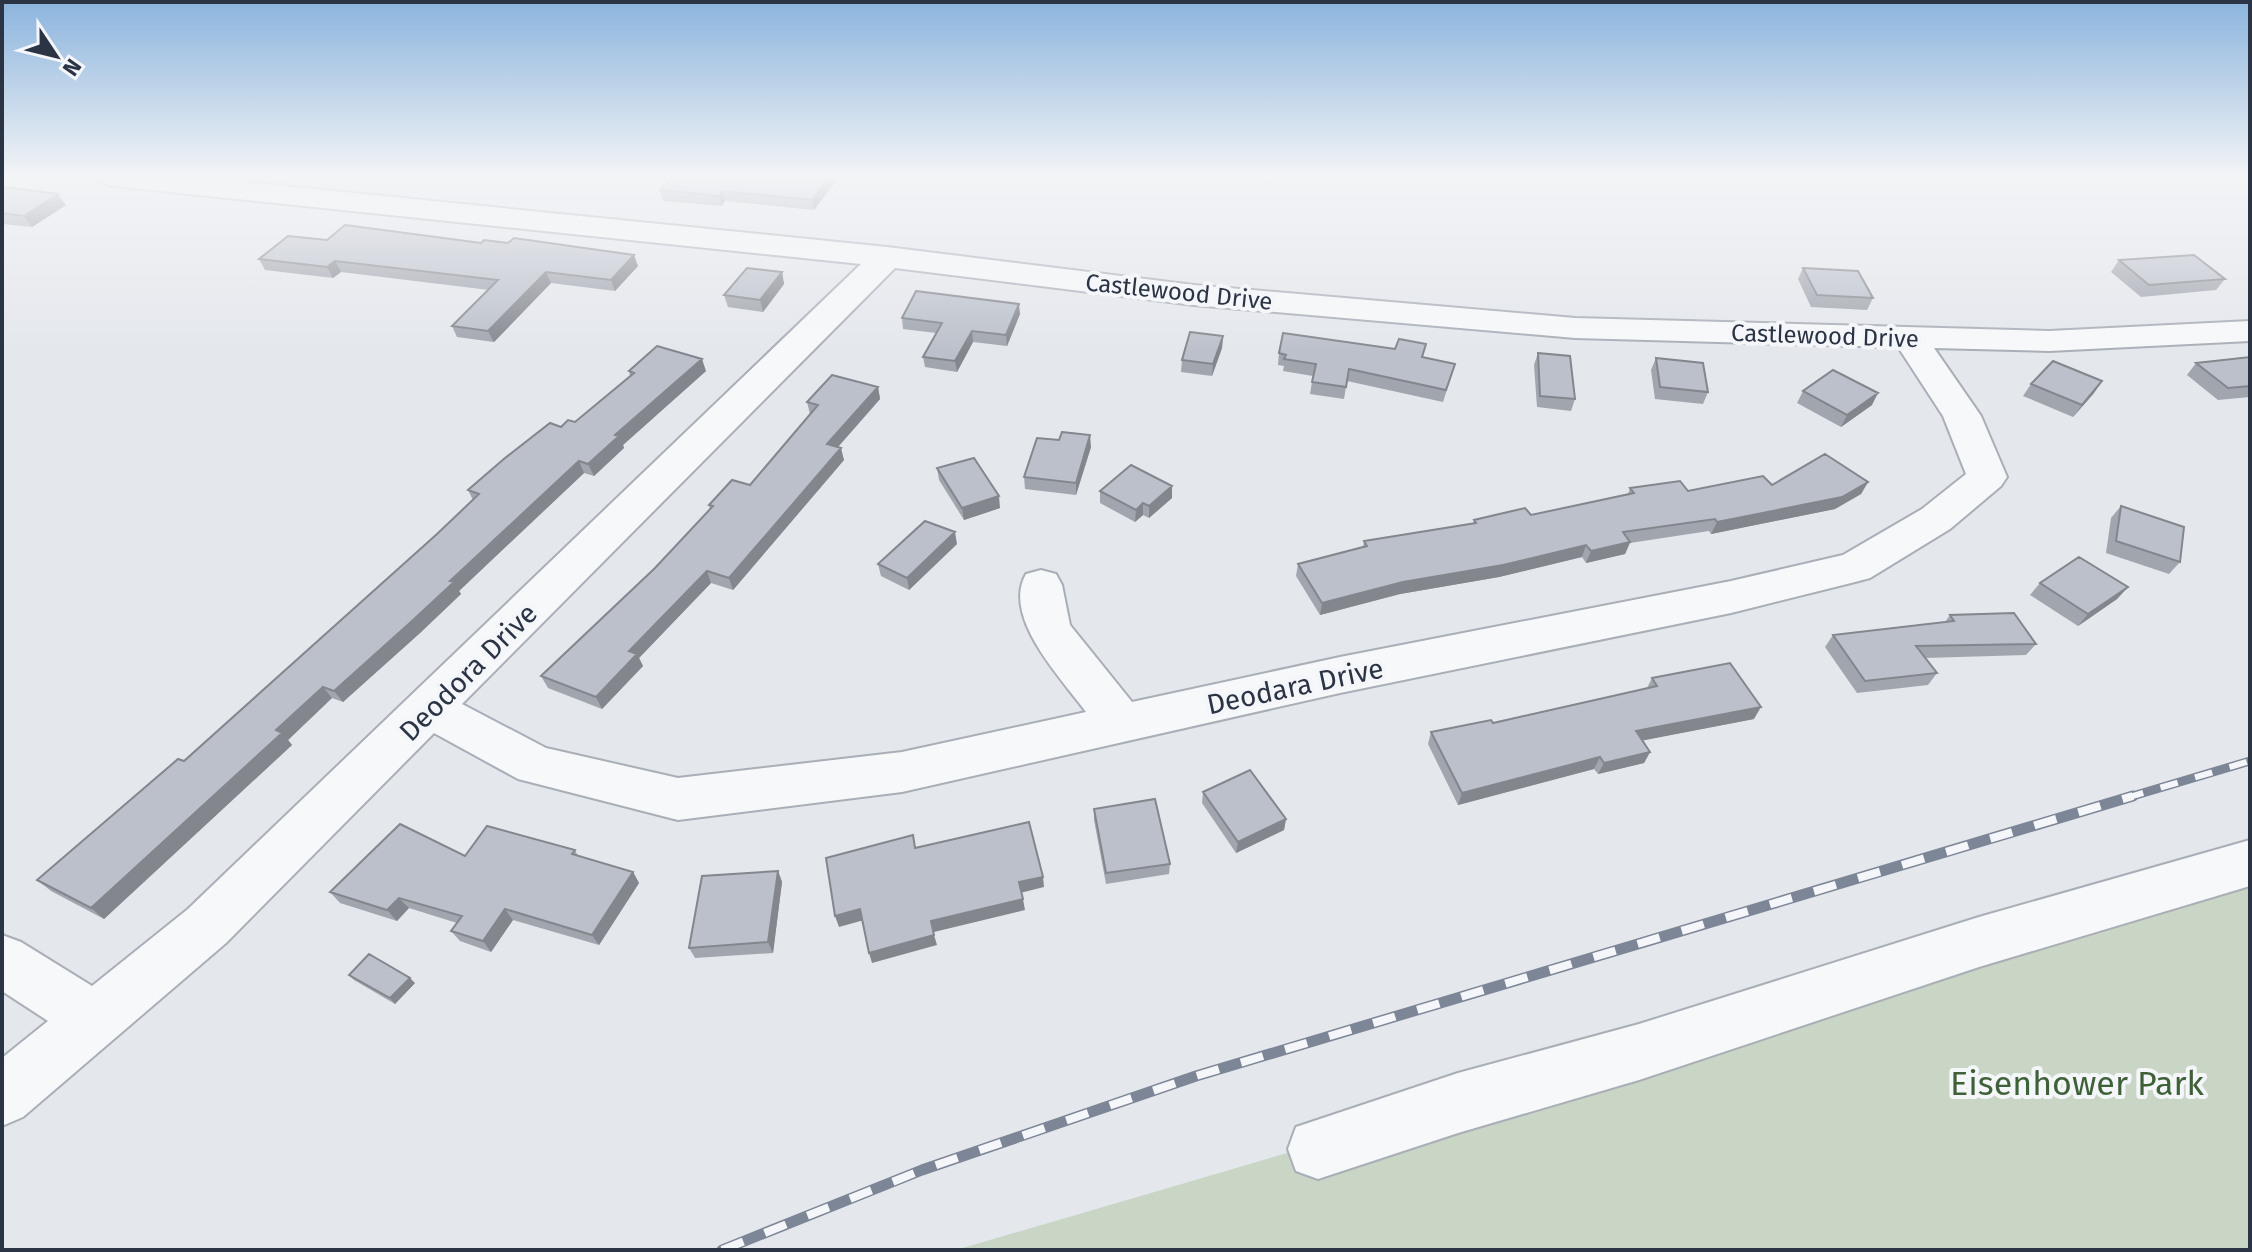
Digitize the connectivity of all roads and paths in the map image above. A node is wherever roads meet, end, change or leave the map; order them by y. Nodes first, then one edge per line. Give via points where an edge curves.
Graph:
1 (678, 235) edge
2 (887, 257) junction
3 (2250, 331) edge
4 (1909, 338) junction
5 (1041, 585) dead end
6 (430, 709) junction
7 (1122, 724) junction
8 (2250, 863) edge
9 (2, 960) edge
10 (93, 1019) junction
11 (17, 1083) edge
12 (1318, 1149) dead end

1 - 2 street, Castlewood Drive
2 - 4 street, Castlewood Drive via 1194,295 1575,328
2 - 6 street, Deodora Drive
3 - 4 street, Castlewood Drive via 2049,341
4 - 7 street, Deodara Drive via 1962,416 1987,477 1936,519 1855,567
5 - 7 street via 1049,630
6 - 7 street, Deodara Drive via 535,765 678,799 902,772
6 - 10 street, Deodora Drive via 207,926
8 - 12 street
9 - 10 street
10 - 11 street, Deodora Drive

